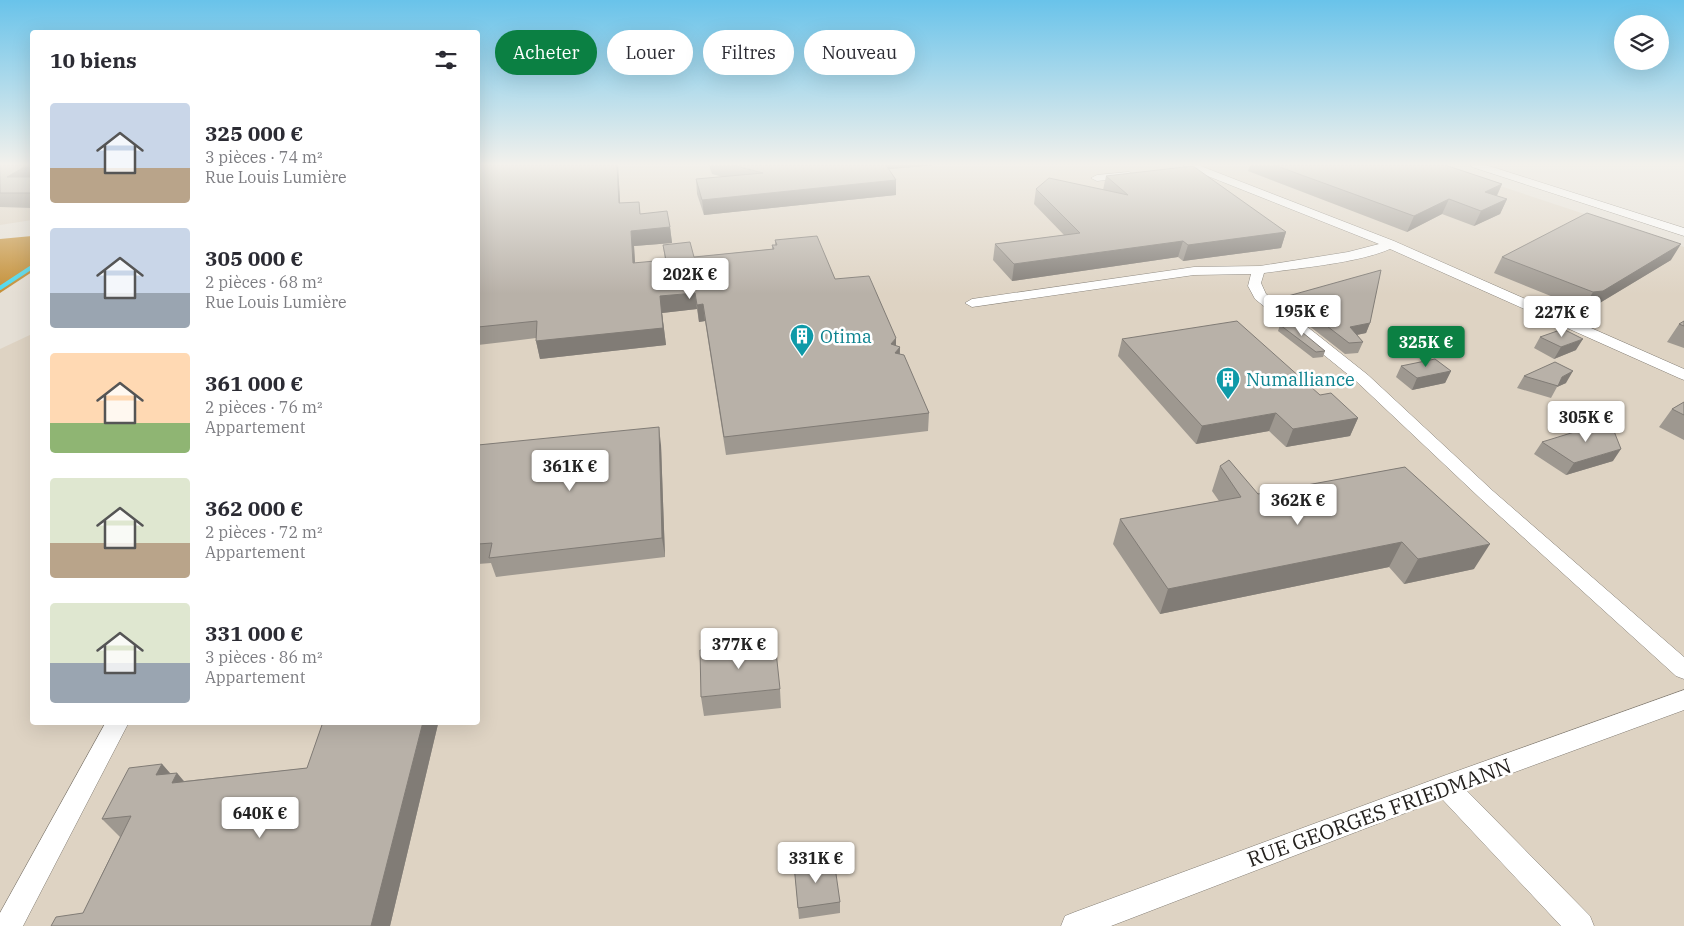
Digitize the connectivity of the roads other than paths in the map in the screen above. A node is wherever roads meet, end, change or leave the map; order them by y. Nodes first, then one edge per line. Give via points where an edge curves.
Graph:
1 (1297, 208) edge
2 (1610, 208) edge
3 (1684, 232) edge
4 (1390, 244) junction
5 (1260, 270) junction
6 (972, 303) dead end
7 (1684, 375) edge
8 (1684, 670) edge
9 (1684, 700) edge
10 (116, 725) edge
11 (1446, 786) junction
12 (8, 926) edge
13 (1075, 926) edge
14 (1580, 926) edge

1 - 4 street
2 - 3 street
4 - 5 street via 1348,256
4 - 7 street
5 - 6 street via 1194,271
5 - 8 street via 1254,277 1260,296 1362,378 1487,495
9 - 11 street, RUE GEORGES FRIEDMANN
10 - 12 street
11 - 13 street, RUE GEORGES FRIEDMANN
11 - 14 street

